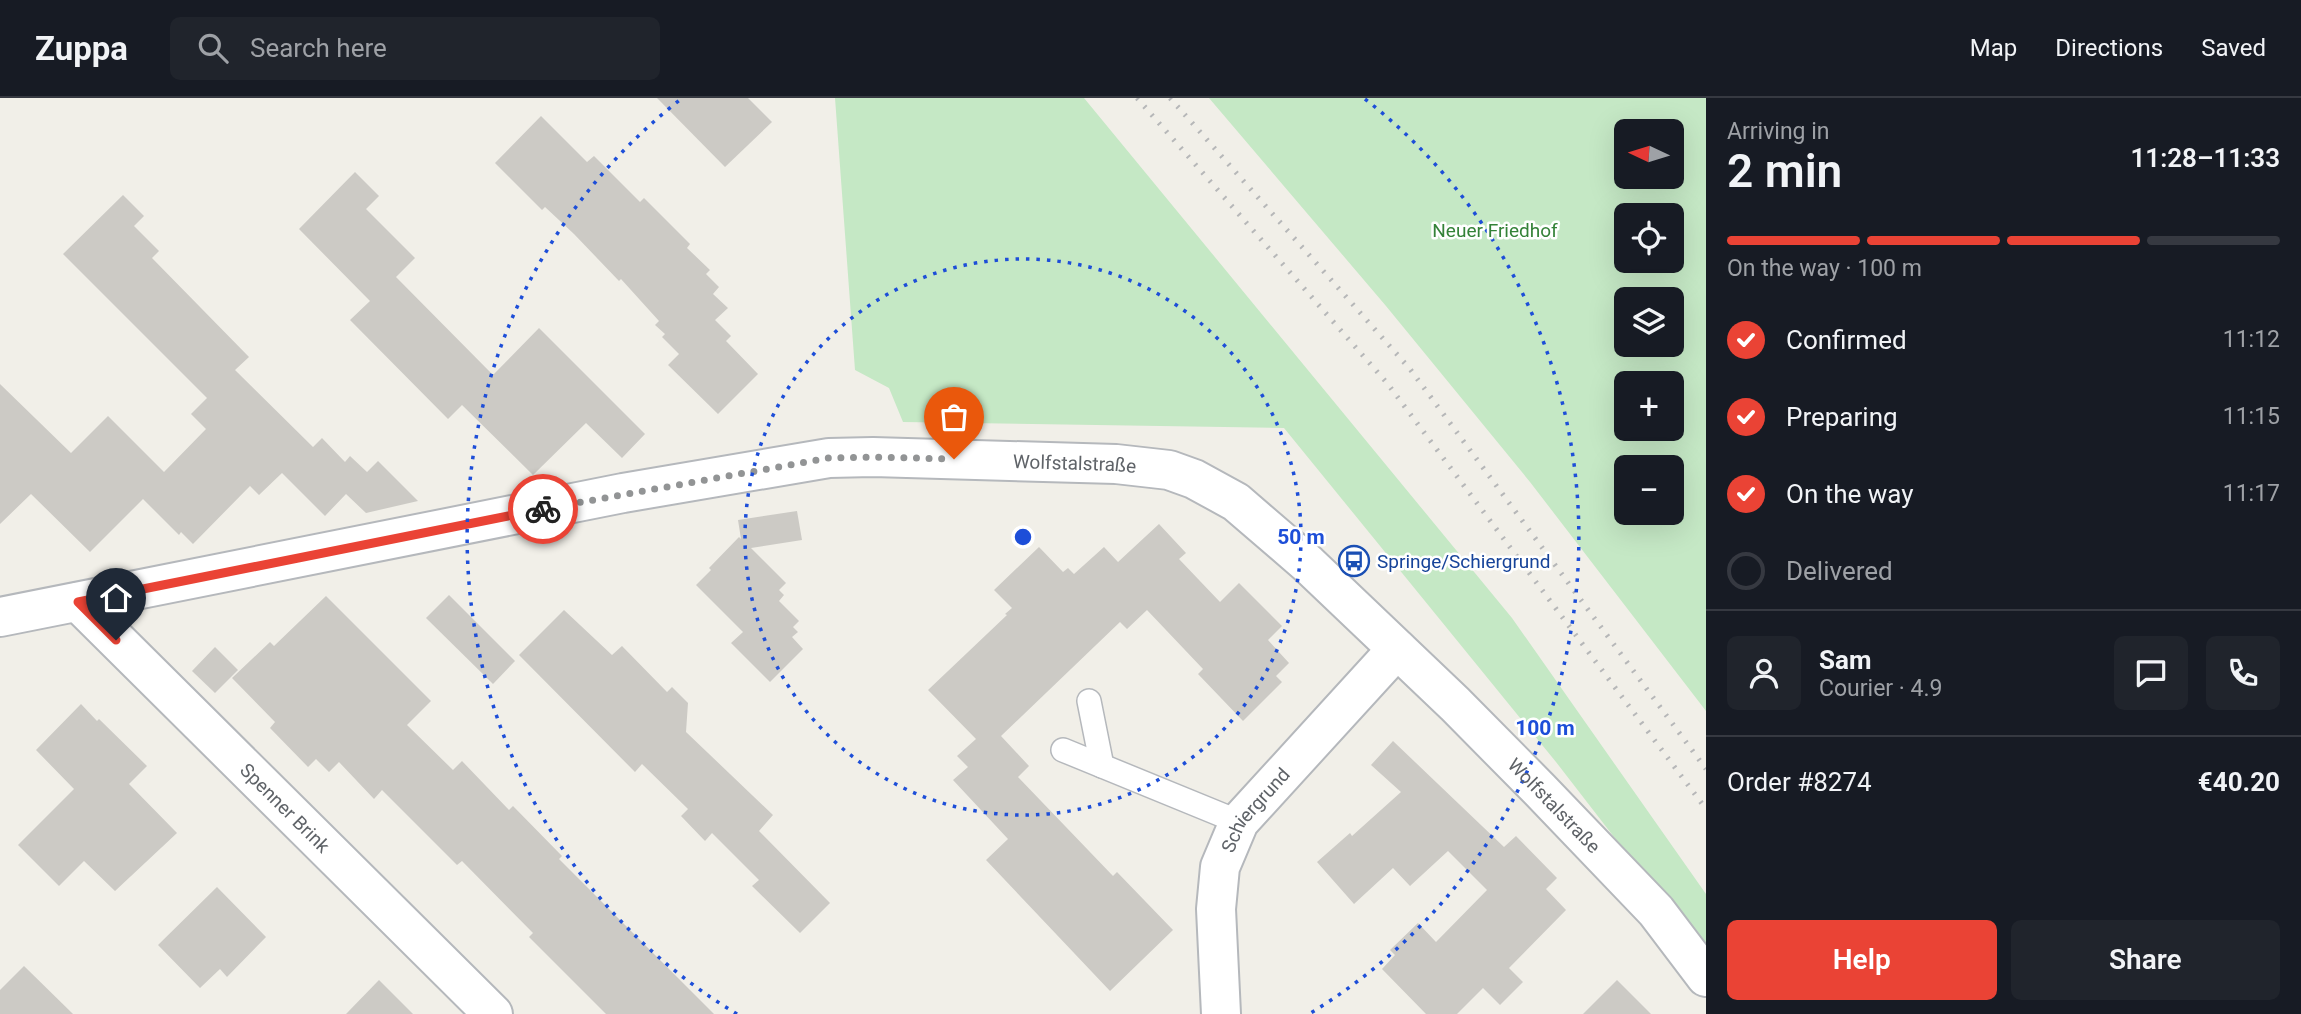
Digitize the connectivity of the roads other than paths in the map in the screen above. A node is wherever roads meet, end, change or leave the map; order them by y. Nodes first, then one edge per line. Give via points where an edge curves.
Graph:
1 (78, 602) junction
2 (0, 617) edge
3 (1397, 649) junction
4 (1089, 701) dead end
5 (1062, 750) dead end
6 (1102, 766) junction
7 (1239, 822) junction
8 (1706, 977) edge
9 (493, 1014) edge
10 (1222, 1014) edge

1 - 2 street, Wolfstalstraße
1 - 3 street, Wolfstalstraße via 622,493 829,458 1116,464 1169,470 1236,502
1 - 9 street, Spenner Brink
3 - 7 street, Schiergrund
3 - 8 street, Wolfstalstraße via 1656,911
4 - 6 lane
5 - 6 lane
6 - 7 lane
7 - 10 street, Schiergrund via 1220,867 1216,909

